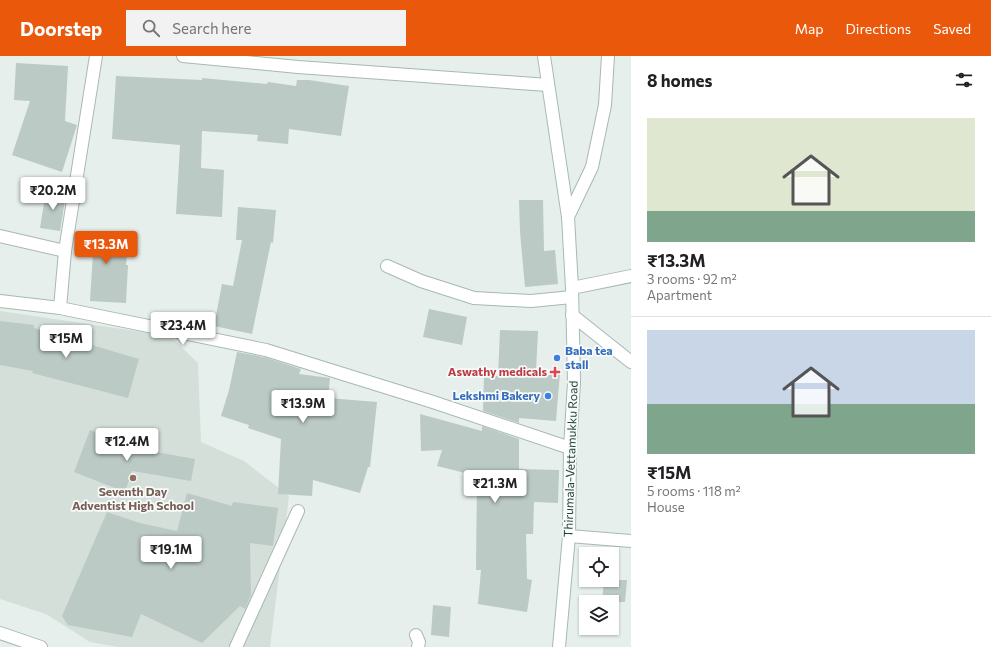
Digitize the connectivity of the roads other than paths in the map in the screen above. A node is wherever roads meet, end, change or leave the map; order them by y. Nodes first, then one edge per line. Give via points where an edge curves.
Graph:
1 (96, 56) edge
2 (183, 56) edge
3 (544, 56) edge
4 (608, 56) edge
5 (548, 85) junction
6 (568, 217) junction
7 (0, 236) edge
8 (65, 252) junction
9 (387, 266) dead end
10 (631, 276) edge
11 (572, 293) junction
12 (0, 301) edge
13 (60, 308) junction
14 (572, 315) junction
15 (631, 362) edge
16 (570, 448) junction
17 (298, 511) dead end
18 (569, 536) junction
19 (631, 541) edge
20 (0, 633) edge
21 (41, 647) edge
22 (236, 647) edge
23 (559, 647) edge

1 - 8 street
2 - 5 street
3 - 5 street, Thirumala-Vettamukku Road
4 - 6 street via 605,105 592,167
5 - 6 street, Thirumala-Vettamukku Road
6 - 11 street, Thirumala-Vettamukku Road
7 - 8 street
8 - 13 street
9 - 11 street via 421,281 474,298 531,301
10 - 11 street
11 - 14 street, Thirumala-Vettamukku Road
12 - 13 street
13 - 16 street via 266,350
14 - 15 street
14 - 16 street, Thirumala-Vettamukku Road via 574,382
16 - 18 street, Thirumala-Vettamukku Road
17 - 22 street
18 - 19 street
18 - 23 street, Thirumala-Vettamukku Road
20 - 21 street

